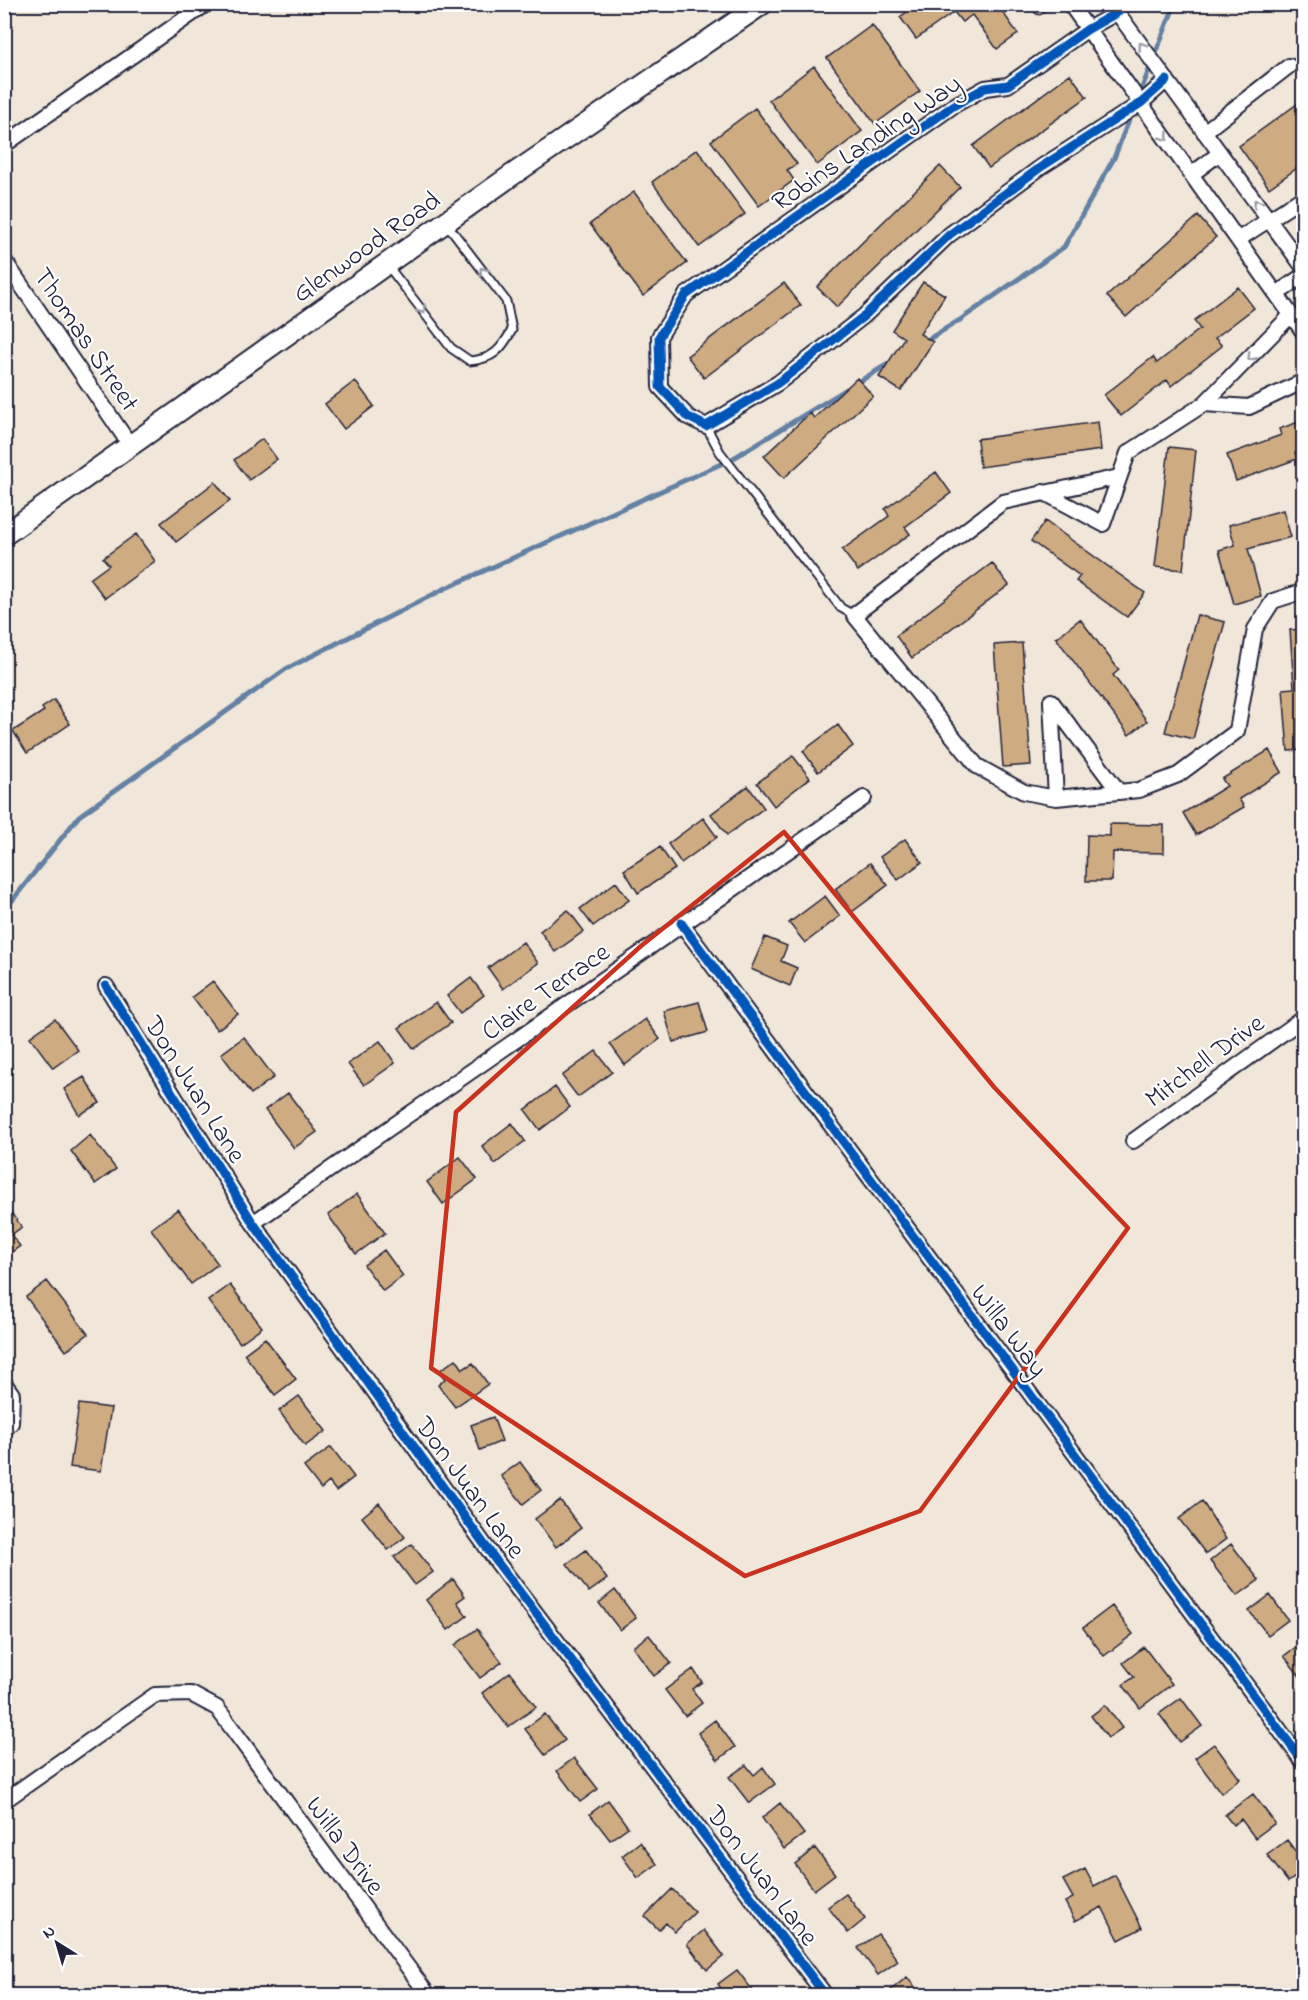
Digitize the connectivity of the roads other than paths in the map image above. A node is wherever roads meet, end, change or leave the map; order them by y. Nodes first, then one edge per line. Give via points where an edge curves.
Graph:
1 (206, 4) edge
2 (762, 4) edge
3 (1070, 4) edge
4 (1115, 8) edge
5 (1088, 29) junction
6 (1289, 66) dead end
7 (1167, 80) junction
8 (1141, 103) junction
9 (1204, 132) junction
10 (4, 145) edge
11 (1220, 153) junction
12 (1192, 174) junction
13 (1304, 197) edge
14 (1270, 221) junction
15 (446, 222) junction
16 (1239, 239) junction
17 (4, 260) edge
18 (387, 264) junction
19 (1304, 268) edge
20 (1304, 275) edge
21 (1278, 294) junction
22 (1291, 315) junction
23 (1304, 333) edge
24 (1304, 381) edge
25 (1204, 404) junction
26 (706, 426) junction
27 (130, 445) junction
28 (1119, 477) junction
29 (1043, 492) junction
30 (4, 535) edge
31 (1304, 591) edge
32 (854, 615) junction
33 (1119, 792) junction
34 (864, 798) dead end
35 (1056, 798) junction
36 (681, 923) junction
37 (106, 986) dead end
38 (1304, 1018) edge
39 (1133, 1141) dead end
40 (253, 1223) junction
41 (4, 1383) edge
42 (4, 1430) edge
43 (1304, 1763) edge
44 (4, 1801) edge
45 (429, 1995) edge
46 (826, 1995) edge

1 - 10 street
2 - 15 main road, Glenwood Road
3 - 5 street
4 - 5 street, Robins Landing Way
7 -> 4 street, Robins Landing Way
5 - 8 street
5 - 26 street, Robins Landing Way via 1008,85 985,88 953,106 686,295 659,337 660,387 688,417
6 - 9 street
7 - 8 street
7 - 9 street, Robins Landing Way
8 -> 12 street
8 - 26 street via 1041,167 949,235 864,316 778,382
9 - 11 street, Robins Landing Way
11 - 12 street
14 -> 11 street, Robins Landing Way
12 - 16 street
13 - 14 street
14 - 16 street
14 - 19 street, Robins Landing Way
15 - 18 main road, Glenwood Road
18 -> 15 lane via 451,348 470,361 484,360 501,351 512,330 506,301
16 - 21 street
17 - 27 street, Thomas Street
18 - 27 main road, Glenwood Road
20 - 21 street
21 - 22 street
22 - 23 street
22 -> 25 street
24 - 25 street via 1249,407
25 - 28 street via 1128,453
26 - 32 lane via 720,452 841,608
27 - 30 main road, Glenwood Road
28 - 29 street
28 - 29 street via 1103,524
29 - 32 street via 1003,502
31 - 33 street via 1273,601 1255,629 1237,731 1178,775 1139,790
32 - 35 street via 977,766 1024,792
33 - 35 street
33 - 35 street via 1051,700
34 - 36 street, Claire Terrace
36 - 40 street, Claire Terrace
36 - 43 street, Willa Way
37 - 40 street, Don Juan Lane
38 - 39 street, Mitchell Drive
40 - 46 street, Don Juan Lane via 497,1562
41 - 42 street via 12,1394 11,1423
44 - 45 street, Willa Drive via 154,1695 191,1694 217,1708

